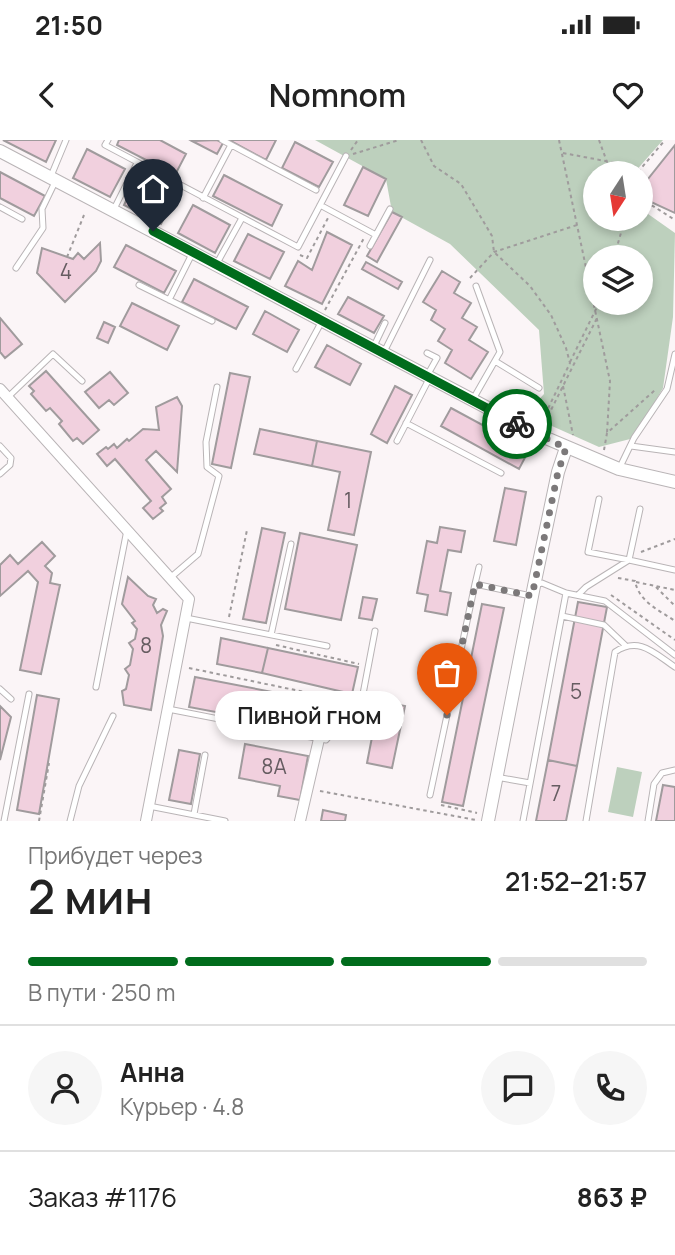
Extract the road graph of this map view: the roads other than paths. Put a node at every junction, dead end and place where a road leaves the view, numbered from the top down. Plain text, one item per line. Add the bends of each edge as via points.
1 (66, 140) edge
2 (108, 140) edge
3 (222, 140) edge
4 (231, 145) junction
5 (0, 151) edge
6 (346, 156) road end
7 (137, 163) junction
8 (54, 178) junction
9 (316, 190) dead end
10 (203, 198) junction
11 (320, 205) junction
12 (0, 207) edge
13 (114, 209) junction
14 (390, 209) dead end
15 (242, 218) junction
16 (22, 219) dead end
17 (376, 235) junction
18 (370, 246) dead end
19 (193, 252) junction
20 (430, 260) dead end
21 (216, 265) junction
22 (16, 268) dead end
23 (139, 285) dead end
24 (476, 286) road end
25 (169, 300) junction
26 (323, 317) junction
27 (212, 321) dead end
28 (385, 323) dead end
29 (378, 351) junction
30 (427, 353) dead end
31 (675, 354) edge
32 (495, 361) junction
33 (296, 369) dead end
34 (428, 378) junction
35 (672, 379) edge
36 (82, 381) dead end
37 (217, 387) dead end
38 (540, 388) dead end
39 (4, 393) edge
40 (472, 401) junction
41 (406, 423) junction
42 (397, 441) dead end
43 (571, 445) junction
44 (0, 446) edge
45 (631, 446) junction
46 (675, 452) edge
47 (620, 469) junction
48 (500, 473) dead end
49 (0, 474) edge
50 (675, 482) edge
51 (599, 499) dead end
52 (640, 509) dead end
53 (127, 530) junction
54 (291, 544) dead end
55 (629, 560) junction
56 (479, 567) dead end
57 (675, 570) edge
58 (170, 578) junction
59 (475, 584) junction
60 (533, 591) junction
61 (566, 593) junction
62 (578, 595) junction
63 (562, 616) junction
64 (185, 618) junction
65 (375, 631) dead end
66 (271, 635) junction
67 (625, 645) junction
68 (327, 646) dead end
69 (675, 655) edge
70 (675, 667) edge
71 (96, 687) dead end
72 (0, 689) edge
73 (29, 695) dead end
74 (11, 699) dead end
75 (168, 709) junction
76 (113, 716) dead end
77 (319, 740) junction
78 (205, 755) dead end
79 (675, 770) edge
80 (496, 778) junction
81 (530, 783) junction
82 (430, 795) dead end
83 (149, 806) junction
84 (194, 814) junction
85 (483, 817) edge
86 (4, 821) edge
87 (70, 821) edge
88 (146, 821) edge
89 (225, 821) edge
90 (300, 821) edge
91 (523, 821) edge
92 (586, 821) edge
93 (648, 821) edge

1 - 8 lane
2 - 7 lane via 105,145
3 - 4 lane
4 - 9 lane
4 - 10 lane
5 - 8 street
6 - 11 lane
7 - 10 lane
7 - 13 lane
8 - 13 street
8 - 22 lane via 42,209 43,228
10 - 15 lane
11 - 15 lane via 298,247
11 - 17 lane
12 - 16 lane
13 - 19 street
14 - 17 lane
15 - 21 lane
17 - 18 lane
19 - 21 street
19 - 25 lane
20 - 29 lane
21 - 26 street
23 - 25 lane
24 - 32 lane via 500,352
25 - 27 lane
26 - 29 street
26 - 33 lane
28 - 29 lane
29 - 34 street
30 - 34 lane via 437,358
31 - 35 lane
32 - 38 lane
32 - 40 lane
34 - 40 street
34 - 41 lane
35 - 45 lane
36 - 39 lane via 53,355
37 - 58 lane via 206,442 207,467 219,476 198,554
39 - 53 street
40 - 43 street
41 - 42 lane
41 - 48 lane
43 - 47 street
43 - 60 street via 558,472
44 - 49 lane via 11,458
45 - 46 lane
45 - 47 lane
47 - 50 street
51 - 55 lane via 588,552
52 - 55 lane
53 - 58 street
53 - 71 lane
54 - 66 lane
55 - 57 lane
55 - 62 lane
56 - 59 lane
58 - 64 street via 189,598
59 - 60 lane
59 - 82 lane
60 - 61 lane via 542,583
60 - 80 street
61 - 62 lane
61 - 63 lane
62 - 69 lane via 605,601
63 - 67 lane via 604,625
63 - 81 lane
64 - 66 lane
64 - 75 street
65 - 77 lane via 363,694 326,740
66 - 68 lane
67 - 70 lane via 642,644
67 - 92 lane via 615,652
72 - 74 lane
73 - 86 lane
75 - 77 lane
75 - 83 street
76 - 87 lane via 79,786
77 - 90 street
78 - 84 lane
79 - 93 lane via 662,773 654,784
80 - 81 lane
80 - 85 street
81 - 91 lane
83 - 84 lane
83 - 88 street
84 - 89 lane

